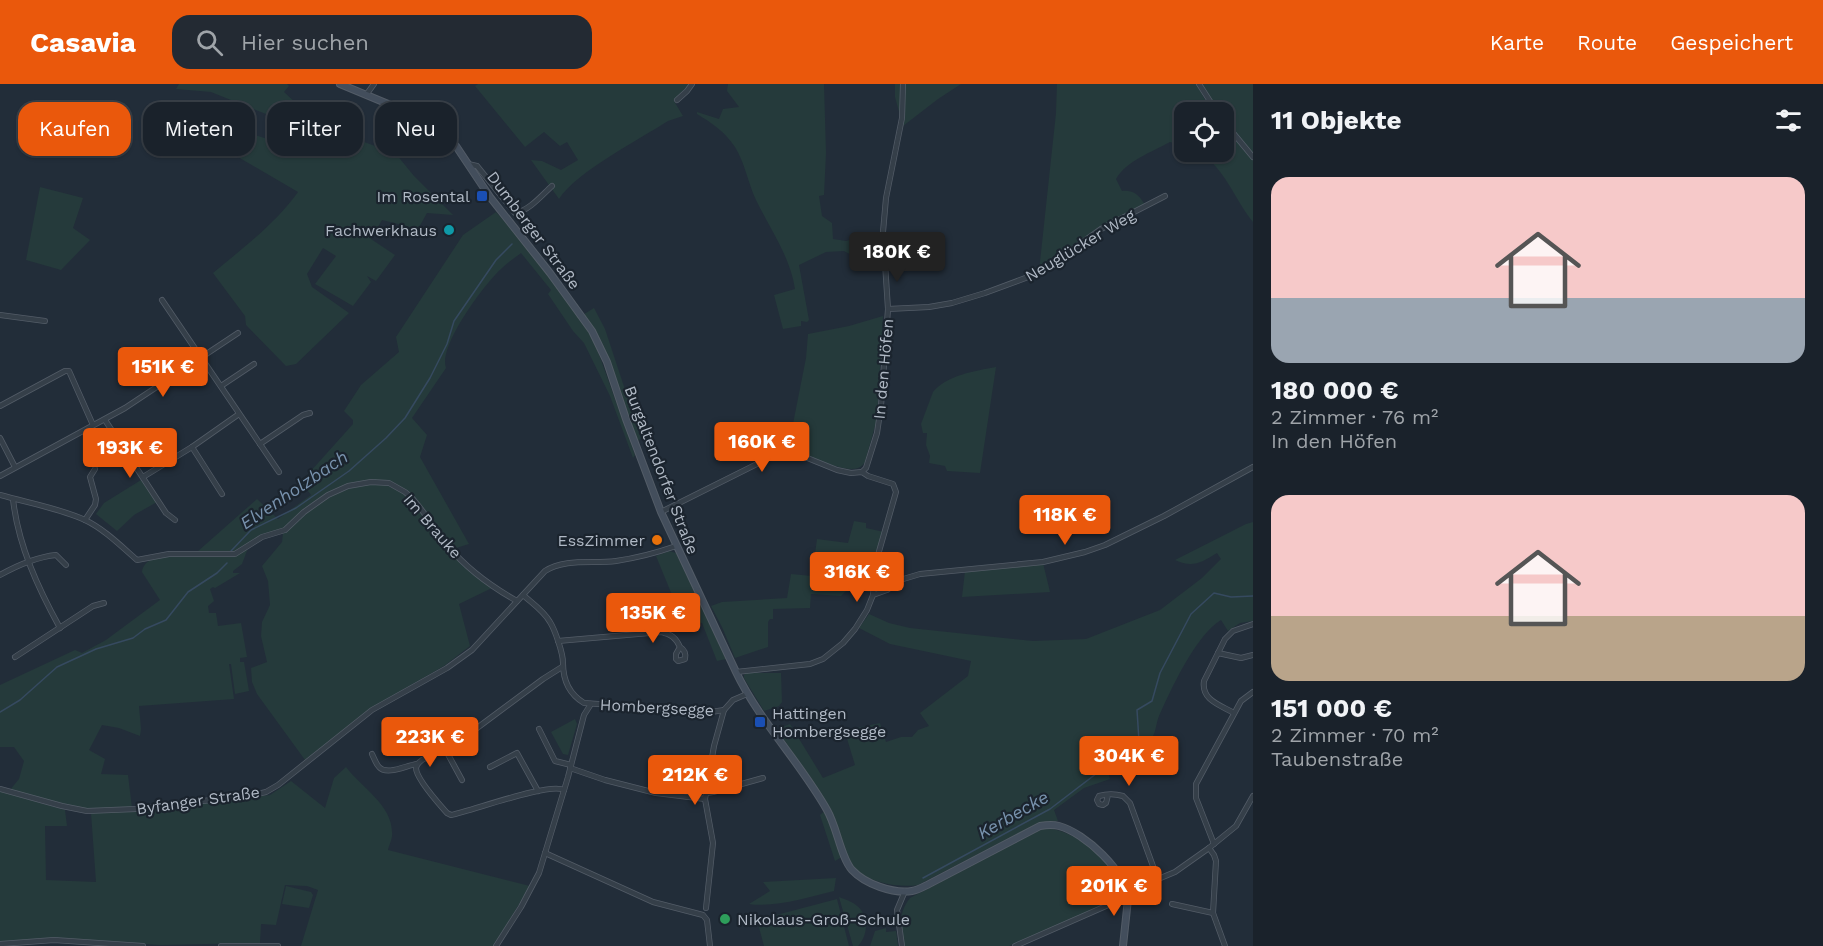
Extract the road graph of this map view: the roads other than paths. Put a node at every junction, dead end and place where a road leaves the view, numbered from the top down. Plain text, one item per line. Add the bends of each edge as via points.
1 (340, 84) edge
2 (374, 84) edge
3 (692, 84) edge
4 (903, 84) edge
5 (1199, 84) edge
6 (366, 95) junction
7 (676, 100) dead end
8 (1210, 102) edge
9 (1234, 134) edge
10 (1253, 157) edge
11 (468, 164) junction
12 (552, 186) dead end
13 (1165, 196) dead end
14 (162, 300) dead end
15 (166, 306) junction
16 (888, 309) junction
17 (159, 311) dead end
18 (578, 312) joint
19 (0, 315) edge
20 (45, 321) dead end
21 (238, 333) dead end
22 (202, 357) junction
23 (254, 364) dead end
24 (220, 386) junction
25 (0, 406) edge
26 (310, 413) dead end
27 (239, 414) junction
28 (105, 420) junction
29 (93, 425) junction
30 (0, 438) edge
31 (260, 444) junction
32 (192, 447) junction
33 (15, 467) junction
34 (1253, 468) edge
35 (95, 469) dead end
36 (279, 472) dead end
37 (862, 472) junction
38 (0, 476) edge
39 (143, 477) junction
40 (222, 494) dead end
41 (0, 495) edge
42 (13, 499) junction
43 (661, 512) junction
44 (85, 520) junction
45 (175, 520) dead end
46 (676, 546) junction
47 (29, 561) junction
48 (66, 565) dead end
49 (0, 575) edge
50 (523, 595) junction
51 (873, 595) junction
52 (517, 601) junction
53 (104, 603) dead end
54 (658, 603) dead end
55 (1253, 624) edge
56 (60, 628) junction
57 (665, 633) junction
58 (558, 641) junction
59 (680, 647) dead end
60 (1218, 653) junction
61 (1253, 655) edge
62 (15, 657) dead end
63 (562, 667) junction
64 (736, 672) junction
65 (1253, 692) edge
66 (747, 694) junction
67 (591, 704) junction
68 (724, 710) junction
69 (1234, 713) junction
70 (539, 729) dead end
71 (444, 747) junction
72 (372, 754) dead end
73 (417, 764) junction
74 (571, 766) junction
75 (490, 768) dead end
76 (763, 778) dead end
77 (462, 780) dead end
78 (0, 789) edge
79 (564, 790) junction
80 (538, 791) junction
81 (1108, 795) dead end
82 (706, 796) junction
83 (1253, 796) edge
84 (1214, 844) junction
85 (1209, 848) junction
86 (545, 853) junction
87 (1158, 880) junction
88 (904, 891) junction
89 (1127, 895) junction
90 (1172, 904) dead end
91 (706, 908) dead end
92 (1213, 913) junction
93 (0, 944) edge
94 (143, 946) edge
95 (220, 946) edge
96 (278, 946) edge
97 (496, 946) edge
98 (710, 946) edge
99 (902, 946) edge
100 (1015, 946) edge
101 (1123, 946) edge
102 (1225, 946) edge

1 - 6 main road, Dumberger Straße
2 - 6 street
3 - 7 street
4 - 16 street, In den Höfen via 902,118 884,220
5 - 8 street
6 - 11 main road, Dumberger Straße via 435,128 456,146
9 - 10 street
11 - 12 street, Dumberger Straße via 477,166 515,213 527,208
11 - 18 main road, Dumberger Straße
13 - 16 street, Neuglücker Weg via 1101,229 1039,273 952,303
14 - 15 street
15 - 17 street
15 - 22 street
16 - 37 street, In den Höfen via 879,420
18 - 43 main road, Burgaltendorfer Straße via 607,362
19 - 20 street
21 - 22 street
22 - 24 street
22 - 28 street
23 - 24 street
24 - 27 street
25 - 29 street via 69,371
26 - 31 street
27 - 31 street
27 - 32 street
28 - 29 street
28 - 39 street
29 - 33 street
30 - 33 street
31 - 36 street
32 - 39 street
32 - 40 street
33 - 38 street
34 - 51 street via 1164,516 1085,552 1032,563 920,574
35 - 44 street via 90,477 95,505
37 - 43 street via 837,470 783,451
37 - 51 street via 893,484 896,492 876,562
39 - 45 street via 166,513
41 - 42 street, Im Brauke
42 - 44 street, Im Brauke
42 - 47 street
43 - 46 main road, Burgaltendorfer Straße
44 - 52 street, Im Brauke via 137,560 170,554 229,555 285,530 328,495 348,486 389,483 412,498 460,559
46 - 50 street, Byfanger Straße via 619,560 551,567
46 - 64 main road, Burgaltendorfer Straße
47 - 48 street via 56,555
47 - 49 street
47 - 56 street
50 - 52 street, Byfanger Straße
50 - 58 street via 549,619
51 - 64 street via 855,629 823,659 810,664
52 - 78 street, Byfanger Straße via 472,650 372,710 266,792 136,809 87,811
53 - 56 street
54 - 57 street via 672,601 678,613 677,622
55 - 60 street via 1233,631
56 - 62 street
57 - 58 street
57 - 59 street
58 - 63 street
60 - 61 street
60 - 69 street via 1204,681 1204,694
63 - 67 street via 573,695
63 - 71 street
64 - 66 main road, Burgaltendorfer Straße
65 - 69 street
66 - 68 street, Hombergsegge via 733,700
66 - 88 main road, Burgaltendorfer Straße via 825,806 852,869 872,882
67 - 68 street, Hombergsegge
67 - 74 street, Hombergsegge via 584,715
68 - 82 street
69 - 84 street via 1195,788
70 - 74 street via 555,761
71 - 73 street
71 - 77 street
72 - 73 street via 383,770
73 - 80 street via 420,778 452,815
74 - 79 street, Hombergsegge
74 - 82 street via 605,780 656,793
75 - 80 street via 517,753
76 - 82 street
79 - 80 street
79 - 86 street, Hombergsegge
81 - 87 street via 1121,795 1130,803
82 - 91 street via 713,843
83 - 84 street via 1236,826
84 - 85 street
85 - 87 street
85 - 92 street via 1215,861
86 - 97 street, Hombergsegge via 530,891
86 - 98 street via 653,902 701,914 707,920
87 - 89 street
88 - 89 main road via 923,887 1040,826 1051,825 1068,829 1106,857
88 - 99 street via 897,910
89 - 100 street
89 - 101 main road
90 - 92 street
92 - 102 street
93 - 94 street via 54,940
95 - 96 street

